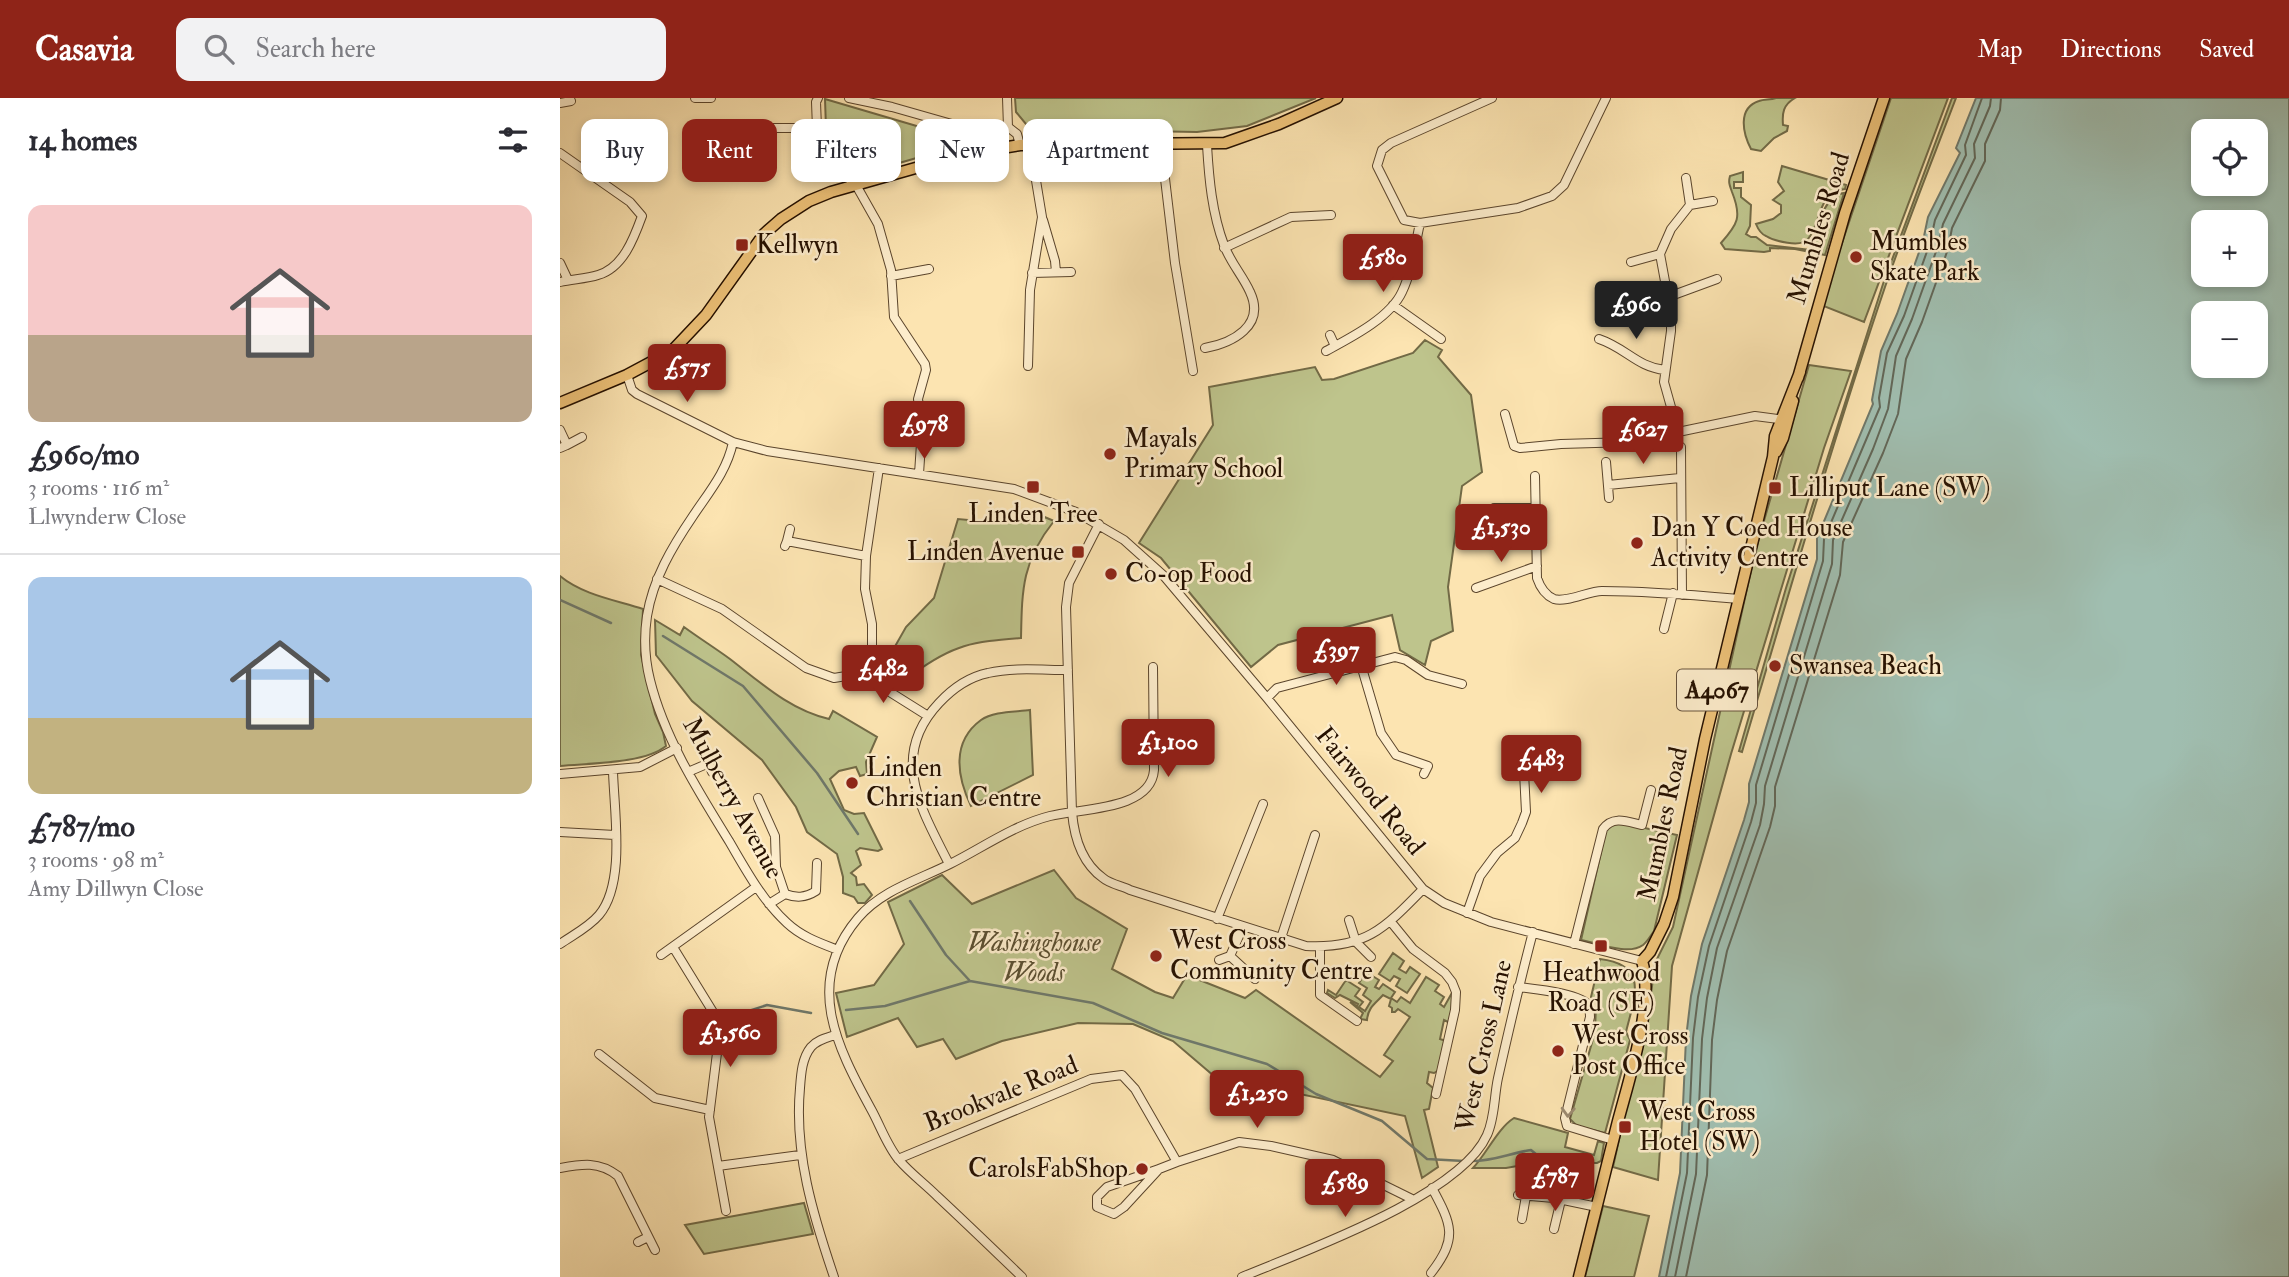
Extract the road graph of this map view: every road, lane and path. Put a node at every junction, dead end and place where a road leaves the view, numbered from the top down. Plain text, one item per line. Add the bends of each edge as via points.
1 (695, 98) edge
2 (711, 98) edge
3 (818, 98) edge
4 (849, 98) edge
5 (1007, 98) edge
6 (1337, 98) edge
7 (1492, 98) edge
8 (1884, 98) edge
9 (1603, 99) edge
10 (571, 101) dead end
11 (560, 103) edge
12 (817, 119) edge
13 (934, 119) edge
14 (1008, 119) edge
15 (1009, 127) edge
16 (1023, 142) edge
17 (1173, 145) edge
18 (1207, 145) junction
19 (560, 153) edge
20 (915, 170) edge
21 (1686, 178) dead end
22 (853, 182) edge
23 (1034, 182) edge
24 (1165, 182) edge
25 (855, 186) junction
26 (1713, 201) dead end
27 (1690, 205) junction
28 (1331, 215) dead end
29 (1042, 217) junction
30 (1420, 223) junction
31 (1224, 248) junction
32 (1660, 254) junction
33 (1631, 262) dead end
34 (560, 263) edge
35 (929, 269) dead end
36 (1056, 272) junction
37 (1071, 272) dead end
38 (1032, 274) junction
39 (891, 276) junction
40 (1717, 279) dead end
41 (564, 281) edge
42 (1668, 297) junction
43 (1393, 305) junction
44 (1330, 335) dead end
45 (1441, 339) dead end
46 (1599, 339) dead end
47 (1335, 346) junction
48 (1214, 347) junction
49 (1205, 348) dead end
50 (1325, 351) dead end
51 (1216, 357) dead end
52 (1028, 366) dead end
53 (1665, 370) junction
54 (1193, 371) dead end
55 (627, 375) junction
56 (560, 403) edge
57 (1505, 414) dead end
58 (1785, 420) junction
59 (560, 430) edge
60 (1678, 432) junction
61 (582, 438) dead end
62 (733, 442) junction
63 (564, 446) edge
64 (1681, 447) dead end
65 (1606, 462) dead end
66 (879, 468) junction
67 (919, 474) junction
68 (1535, 476) dead end
69 (1680, 478) junction
70 (1608, 485) junction
71 (1609, 498) dead end
72 (1494, 508) dead end
73 (1536, 508) junction
74 (1099, 524) junction
75 (790, 529) dead end
76 (866, 556) junction
77 (1536, 566) junction
78 (657, 579) junction
79 (1476, 589) dead end
80 (1678, 594) junction
81 (1739, 599) junction
82 (1664, 629) dead end
83 (1361, 665) junction
84 (1153, 667) dead end
85 (860, 669) junction
86 (1068, 670) junction
87 (1462, 684) dead end
88 (1267, 698) junction
89 (928, 716) junction
90 (675, 743) junction
91 (1528, 757) dead end
92 (710, 765) dead end
93 (613, 771) junction
94 (688, 772) junction
95 (560, 774) edge
96 (1424, 774) dead end
97 (1651, 790) dead end
98 (758, 798) dead end
99 (1263, 804) dead end
100 (1072, 812) junction
101 (560, 832) edge
102 (615, 835) junction
103 (1315, 835) dead end
104 (817, 863) dead end
105 (949, 864) junction
106 (756, 887) junction
107 (1423, 889) junction
108 (785, 894) junction
109 (769, 904) junction
110 (1467, 913) junction
111 (1217, 919) junction
112 (1349, 919) dead end
113 (1391, 922) junction
114 (1243, 927) junction
115 (1533, 932) junction
116 (1281, 939) junction
117 (1356, 942) junction
118 (560, 944) edge
119 (1574, 944) junction
120 (673, 947) junction
121 (1320, 947) junction
122 (838, 950) junction
123 (661, 955) dead end
124 (1230, 956) junction
125 (1371, 957) dead end
126 (1219, 960) dead end
127 (1642, 961) junction
128 (1255, 979) dead end
129 (1518, 987) junction
130 (1357, 1021) dead end
131 (835, 1034) junction
132 (598, 1054) dead end
133 (1436, 1094) dead end
134 (710, 1110) junction
135 (1613, 1140) junction
136 (800, 1155) junction
137 (898, 1159) junction
138 (1177, 1162) junction
139 (718, 1166) junction
140 (560, 1168) edge
141 (1159, 1169) junction
142 (1432, 1188) junction
143 (1412, 1199) junction
144 (1561, 1200) junction
145 (1597, 1207) junction
146 (726, 1210) dead end
147 (1522, 1219) dead end
148 (1555, 1229) dead end
149 (648, 1237) junction
150 (638, 1242) dead end
151 (655, 1250) dead end
152 (1431, 1273) dead end
153 (834, 1277) edge
154 (1022, 1277) edge
155 (1242, 1277) edge
156 (1579, 1277) edge

1 - 2 street
3 - 12 street
4 - 13 street
5 - 14 street
6 - 18 main road via 1248,136
7 - 30 street via 1382,150 1377,166 1399,214 1404,220
8 - 58 main road, Mumbles Road / A4067
9 - 30 street via 1564,185 1552,196 1518,208
10 - 11 street
15 - 16 street
17 - 18 main road
18 - 31 street via 1212,203
19 - 41 street via 630,202 642,216 620,261 601,275
20 - 25 main road
21 - 27 street
22 - 25 street
23 - 29 street
24 - 54 street
25 - 39 street via 878,224
25 - 55 main road via 809,201 781,219 764,234 680,344
26 - 27 street
27 - 32 street via 1671,229
28 - 31 street via 1291,217
29 - 36 street
29 - 38 street
30 - 43 street via 1407,280
31 - 48 street via 1251,293 1254,307 1246,331
32 - 33 street
32 - 42 street
34 - 41 street
35 - 39 street
36 - 37 street
36 - 38 street
38 - 52 street
39 - 67 street via 894,317 926,370 918,399 922,422
40 - 42 street
42 - 53 street via 1671,331
43 - 45 street
43 - 47 street
44 - 47 street
46 - 53 street via 1615,344 1650,369
47 - 50 street
48 - 49 street
48 - 51 street
53 - 60 street via 1665,391
55 - 56 main road
55 - 62 street, Fairwood Road via 637,394
57 - 60 street via 1514,446 1520,449 1630,442
58 - 60 street via 1755,416
58 - 81 main road, Mumbles Road / A4067 via 1775,436
59 - 63 street
61 - 63 street
62 - 66 street, Fairwood Road
62 - 78 street, Mulberry Avenue via 723,472
64 - 69 street
65 - 70 street
66 - 67 street, Fairwood Road
66 - 76 street
67 - 74 street, Fairwood Road via 1016,489
68 - 73 street
69 - 70 street
69 - 80 street
70 - 71 street
72 - 73 street
73 - 77 street
74 - 86 street via 1069,583
74 - 88 street, Fairwood Road via 1163,575
75 - 76 street via 786,544
76 - 85 street via 865,589 873,637
77 - 79 street
77 - 80 street via 1541,589 1554,598 1598,591
78 - 85 street via 722,609 806,668 834,678
78 - 90 street, Mulberry Avenue via 647,616 647,658 651,683
80 - 81 street
80 - 82 street
81 - 127 main road, Mumbles Road / A4067 via 1673,897 1664,924
83 - 87 street via 1395,657 1428,675
83 - 88 street via 1277,688
83 - 96 street via 1381,733 1396,755 1428,766
84 - 100 street via 1151,782 1128,801
85 - 89 street
86 - 89 street via 1005,670 975,676 954,688
86 - 100 street
88 - 107 street, Fairwood Road
89 - 105 street via 916,743 914,780 920,808
90 - 93 street via 649,764
90 - 94 street, Mulberry Avenue
91 - 110 street via 1522,823 1515,838 1480,876
92 - 94 street
93 - 95 street
93 - 102 street
94 - 106 street, Mulberry Avenue
97 - 119 street via 1645,826 1614,820 1603,829
98 - 108 street via 775,836 776,867
99 - 111 street
100 - 105 street via 1048,816
100 - 111 street via 1079,845 1104,878
101 - 102 street
102 - 118 street via 608,901 594,919
103 - 116 street
104 - 108 street via 816,891 805,897
105 - 122 street via 878,900 859,916
106 - 109 street, Mulberry Avenue
106 - 120 street
107 - 110 street, Fairwood Road
107 - 113 street
108 - 109 street
109 - 122 street, Mulberry Avenue via 799,933
110 - 115 street, Fairwood Road
111 - 114 street
112 - 117 street
113 - 117 street
113 - 133 street via 1413,949 1445,973 1455,992
114 - 116 street
114 - 124 street
115 - 119 street, Fairwood Road
115 - 129 street, West Cross Lane
116 - 121 street
117 - 121 street
117 - 125 street
119 - 127 street, Fairwood Road
120 - 123 street
120 - 134 street via 713,1012 718,1045
121 - 130 street via 1320,995
122 - 131 street via 829,985
124 - 126 street
124 - 128 street
127 - 135 main road via 1646,992
129 -> 135 street via 1583,1000 1590,1009 1566,1110 1567,1126
129 - 142 street, West Cross Lane via 1490,1129 1479,1152 1460,1171
131 - 136 street via 817,1042 804,1059 798,1112
131 - 137 street
132 - 134 street via 655,1098
134 - 139 street
135 - 145 main road
136 - 139 street
136 - 153 street
137 - 138 street, Brookvale Road via 1091,1079 1122,1075 1135,1089
137 - 154 street
138 - 141 street
138 - 143 street via 1239,1142 1271,1146 1333,1160
139 - 146 street
140 - 149 street via 597,1164 608,1168 618,1176
141 - 141 street via 1114,1214 1097,1208 1097,1197 1107,1187
142 - 143 street, West Cross Lane
142 - 152 street via 1446,1213 1450,1233 1446,1252
143 - 155 street, West Cross Lane via 1368,1225
144 - 145 street
144 - 147 street via 1522,1196
144 - 148 street
145 - 156 main road
149 - 150 street
149 - 151 street

